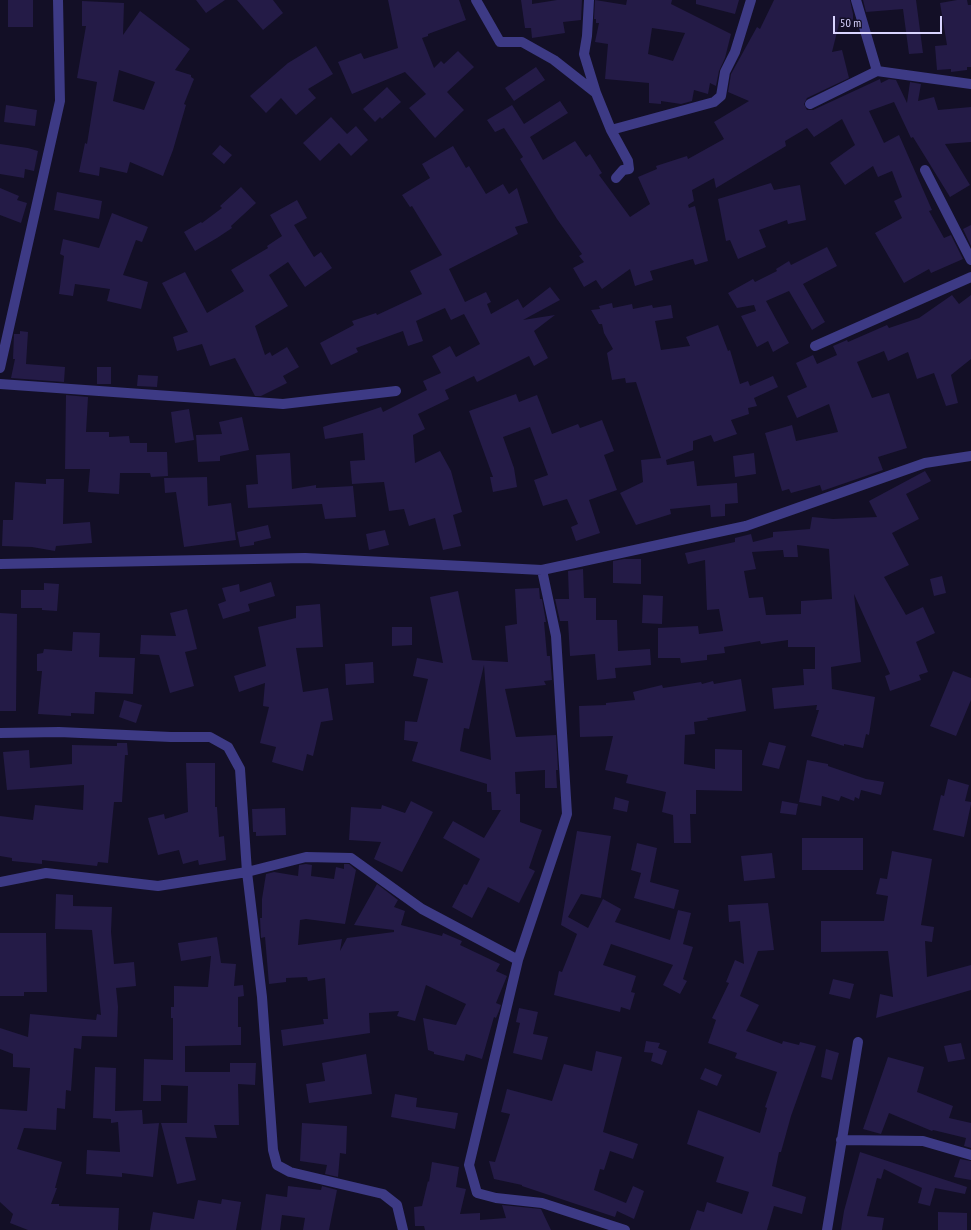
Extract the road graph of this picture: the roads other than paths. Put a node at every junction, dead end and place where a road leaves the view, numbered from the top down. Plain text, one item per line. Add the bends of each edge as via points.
1 (58, 0) edge
2 (476, 0) edge
3 (589, 0) edge
4 (751, 0) edge
5 (856, 0) edge
6 (877, 71) junction
7 (971, 84) edge
8 (596, 93) junction
9 (810, 104) dead end
10 (611, 130) junction
11 (925, 170) dead end
12 (616, 178) dead end
13 (971, 260) edge
14 (971, 277) edge
15 (815, 346) dead end
16 (0, 368) edge
17 (0, 384) edge
18 (396, 391) dead end
19 (971, 456) edge
20 (0, 564) edge
21 (542, 570) junction
22 (0, 733) edge
23 (247, 872) junction
24 (0, 882) edge
25 (518, 960) junction
26 (858, 1042) dead end
27 (841, 1140) junction
28 (971, 1156) edge
29 (403, 1230) edge
30 (625, 1230) edge
31 (826, 1230) edge

1 - 16 street via 60,101
2 - 8 street via 500,42 522,42 554,60
3 - 8 street via 584,54
4 - 10 street via 735,52 725,72 721,96 714,102
5 - 6 street
6 - 7 street
6 - 9 street
8 - 10 street
10 - 12 street via 628,161 629,169 623,170
11 - 13 street
14 - 15 street
17 - 18 street via 282,404
19 - 21 street via 925,463 746,526
20 - 21 street via 305,558
21 - 25 street via 556,636 566,814
22 - 23 street via 59,732 210,737 228,747 240,769
23 - 24 street via 158,886 46,873
23 - 25 street via 306,857 351,858 422,909
23 - 29 street via 262,997 273,1150 277,1165 290,1172 383,1194 397,1204
25 - 30 street via 469,1165 477,1193 496,1198 542,1203
26 - 27 street
27 - 28 street via 922,1141
27 - 31 street

